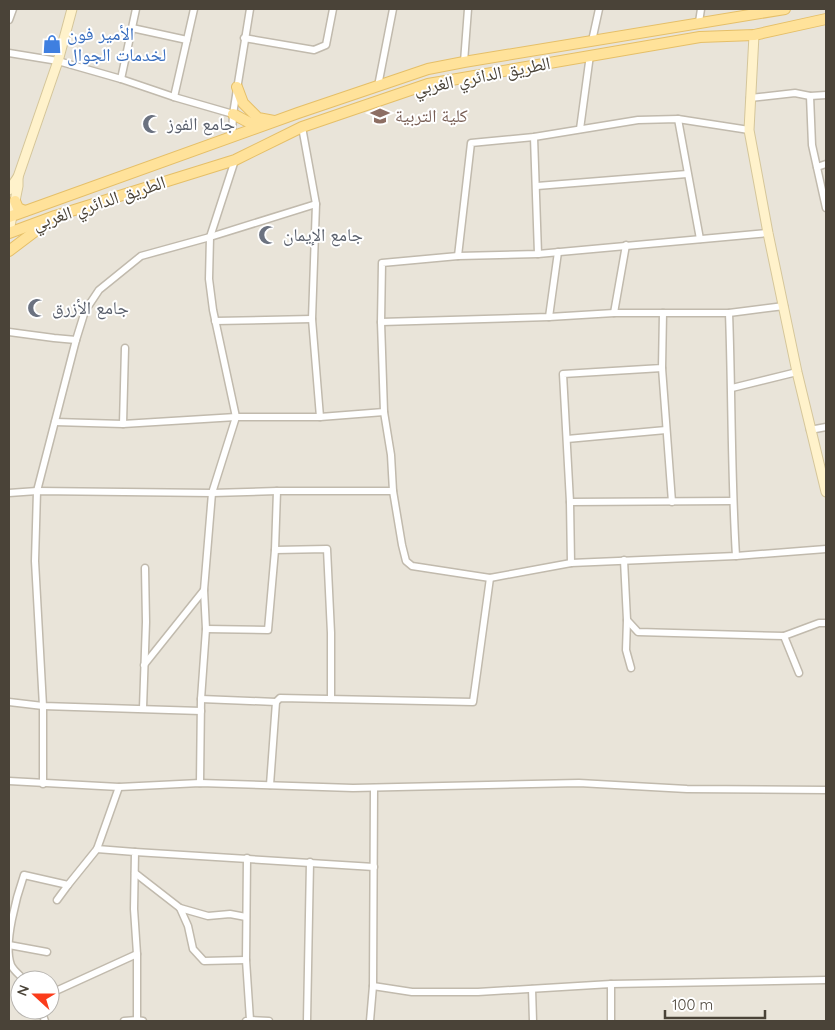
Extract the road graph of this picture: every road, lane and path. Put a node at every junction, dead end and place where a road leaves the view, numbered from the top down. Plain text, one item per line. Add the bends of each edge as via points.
1 (12, 9) edge
2 (72, 9) edge
3 (136, 9) edge
4 (194, 9) edge
5 (250, 9) edge
6 (333, 9) edge
7 (393, 9) edge
8 (468, 9) edge
9 (599, 9) edge
10 (701, 9) edge
11 (785, 9) edge
12 (755, 11) edge
13 (822, 16) edge
14 (9, 20) edge
15 (700, 22) junction
16 (132, 28) junction
17 (754, 35) junction
18 (244, 38) junction
19 (187, 40) junction
20 (592, 41) junction
21 (9, 53) edge
22 (590, 55) junction
23 (58, 62) junction
24 (464, 62) junction
25 (121, 79) junction
26 (378, 86) junction
27 (237, 87) junction
28 (826, 95) edge
29 (810, 96) junction
30 (174, 97) junction
31 (750, 98) junction
32 (376, 101) junction
33 (233, 114) junction
34 (678, 119) junction
35 (275, 122) junction
36 (302, 127) junction
37 (580, 129) junction
38 (750, 130) junction
39 (232, 137) junction
40 (534, 137) junction
41 (235, 160) junction
42 (826, 164) edge
43 (817, 167) junction
44 (687, 174) junction
45 (18, 177) junction
46 (537, 186) junction
47 (9, 190) edge
48 (15, 201) junction
49 (316, 204) junction
50 (826, 208) edge
51 (25, 211) junction
52 (10, 216) edge
53 (55, 216) junction
54 (9, 232) edge
55 (768, 233) junction
56 (210, 237) junction
57 (700, 239) junction
58 (626, 245) junction
59 (9, 251) edge
60 (558, 252) junction
61 (538, 254) junction
62 (458, 256) junction
63 (784, 306) junction
64 (614, 313) junction
65 (663, 313) junction
66 (729, 313) junction
67 (549, 318) junction
68 (312, 319) junction
69 (215, 321) junction
70 (381, 322) junction
71 (9, 332) edge
72 (76, 340) junction
73 (124, 348) dead end
74 (662, 368) junction
75 (797, 372) junction
76 (732, 388) junction
77 (384, 412) junction
78 (236, 417) junction
79 (320, 417) junction
80 (55, 422) junction
81 (123, 424) junction
82 (826, 427) edge
83 (666, 430) junction
84 (810, 430) junction
85 (566, 439) junction
86 (37, 491) junction
87 (277, 491) junction
88 (393, 491) junction
89 (826, 492) edge
90 (9, 493) edge
91 (212, 494) junction
92 (570, 502) junction
93 (672, 502) junction
94 (732, 502) junction
95 (826, 549) edge
96 (275, 550) junction
97 (736, 556) junction
98 (624, 560) junction
99 (571, 563) junction
100 (145, 568) dead end
101 (490, 578) junction
102 (204, 590) junction
103 (627, 620) junction
104 (826, 623) edge
105 (206, 629) junction
106 (784, 636) junction
107 (144, 665) junction
108 (631, 668) dead end
109 (799, 672) dead end
110 (331, 698) junction
111 (201, 699) junction
112 (9, 702) edge
113 (276, 702) junction
114 (43, 706) junction
115 (143, 708) junction
116 (201, 711) junction
117 (9, 781) edge
118 (200, 783) junction
119 (43, 784) junction
120 (270, 785) junction
121 (119, 787) junction
122 (374, 788) junction
123 (826, 790) edge
124 (97, 849) junction
125 (135, 852) junction
126 (247, 858) junction
127 (310, 862) junction
128 (374, 867) junction
129 (134, 872) junction
130 (68, 885) junction
131 (57, 900) dead end
132 (180, 908) junction
133 (246, 917) junction
134 (9, 945) edge
135 (47, 952) dead end
136 (137, 954) junction
137 (246, 960) junction
138 (16, 970) edge
139 (826, 980) edge
140 (612, 984) junction
141 (372, 986) junction
142 (60, 989) edge
143 (532, 989) junction
144 (124, 1021) edge
145 (140, 1021) edge
146 (248, 1021) edge
147 (269, 1021) edge
148 (307, 1021) edge
149 (370, 1021) edge
150 (532, 1021) edge
151 (611, 1021) edge

1 - 14 street
2 - 23 street
3 - 16 street
4 - 19 street
5 - 18 street
6 - 18 street via 326,45 314,50
7 - 26 street
8 - 24 street
9 - 20 street
10 - 15 street
11 - 12 main road, الطريق الدائري الغربي
12 - 15 main road, الطريق الدائري الغربي
13 - 17 main road, الطريق الدائري الغربي
15 - 20 main road, الطريق الدائري الغربي
16 - 19 street
16 - 25 street
17 - 22 main road, الطريق الدائري الغربي via 700,37
17 - 31 street
18 - 27 street
19 - 30 street
20 - 22 main road
20 - 24 main road, الطريق الدائري الغربي
21 - 23 street
22 - 32 main road, الطريق الدائري الغربي via 428,84
22 - 37 street
23 - 25 street
23 - 45 street
24 - 26 main road, الطريق الدائري الغربي
25 - 30 street
26 - 32 main road
26 - 35 main road, الطريق الدائري الغربي
27 - 33 street
27 - 35 main road via 243,103 258,118
28 - 29 street
29 - 31 street via 795,92
29 - 43 street via 812,145
30 - 33 street
31 - 38 street
32 - 36 main road, الطريق الدائري الغربي
33 - 35 main road via 250,123
33 - 39 street
34 - 37 street via 638,120
34 - 38 street
34 - 44 street
35 - 39 main road, الطريق الدائري الغربي
36 - 41 main road, الطريق الدائري الغربي
36 - 49 street
37 - 40 street
38 - 55 street
39 - 51 main road, الطريق الدائري الغربي
40 - 46 street
40 - 62 street via 472,143
41 - 53 main road, الطريق الدائري الغربي
41 - 56 street
42 - 43 street
43 - 50 street
44 - 46 street
44 - 57 street
45 - 47 street
45 - 48 street
46 - 61 street
48 - 51 main road via 18,208
48 - 52 street
49 - 56 street
49 - 68 street
51 - 52 main road, الطريق الدائري الغربي
52 - 54 street
53 - 54 main road, الطريق الدائري الغربي
53 - 59 main road
55 - 57 street
55 - 63 street
56 - 69 street via 209,279
56 - 72 street via 141,256 99,290 85,311
57 - 58 street
58 - 60 street
58 - 64 street
60 - 61 street
60 - 67 street
61 - 62 street
62 - 70 street via 382,263
63 - 66 street
63 - 75 street
64 - 65 street
64 - 67 street
65 - 66 street
65 - 74 street
66 - 76 street
67 - 70 street
68 - 69 street
68 - 79 street
69 - 78 street
70 - 77 street
71 - 72 street
72 - 80 street
73 - 81 street
74 - 83 street
74 - 85 street via 563,374
75 - 76 street
75 - 84 street
76 - 94 street
77 - 79 street
77 - 88 street
78 - 79 street
78 - 81 street
78 - 91 street
80 - 81 street
80 - 86 street
82 - 84 street
83 - 85 street
83 - 93 street
84 - 89 street
85 - 92 street
86 - 90 street
86 - 91 street
86 - 114 street via 35,561
87 - 88 street
87 - 91 street
87 - 96 street
88 - 101 street via 406,561 412,566
91 - 102 street
92 - 93 street
92 - 99 street
93 - 94 street
94 - 97 street
95 - 97 street
96 - 105 street via 268,630
96 - 110 street via 327,549
97 - 98 street
98 - 99 street
98 - 103 street
99 - 101 street
100 - 107 street
101 - 110 street via 473,702
102 - 105 street
102 - 107 street
103 - 106 street via 638,632
103 - 108 street via 626,650
104 - 106 street via 819,622
105 - 111 street
106 - 109 street
107 - 115 street
110 - 113 street via 280,698
111 - 113 street
111 - 116 street
112 - 114 street
113 - 120 street
114 - 115 street
114 - 119 street
115 - 116 street
116 - 118 street
117 - 119 street
118 - 120 street
118 - 121 street
119 - 121 street
120 - 122 street
121 - 124 street
122 - 123 street via 579,783 687,789
122 - 128 street
124 - 125 street
124 - 130 street
125 - 126 street
125 - 129 street
126 - 127 street
126 - 133 street
127 - 128 street
127 - 148 street
128 - 141 street
129 - 132 street
129 - 136 street
130 - 131 street
130 - 134 street via 24,875 13,907
132 - 133 street via 208,916 230,914
132 - 137 street via 193,949 204,961
133 - 137 street
134 - 135 street
134 - 138 street via 10,963
136 - 142 street
136 - 145 street
137 - 146 street
139 - 140 street
140 - 143 street
140 - 151 street
141 - 143 street via 412,992
141 - 149 street
143 - 150 street
144 - 145 street
146 - 147 street

